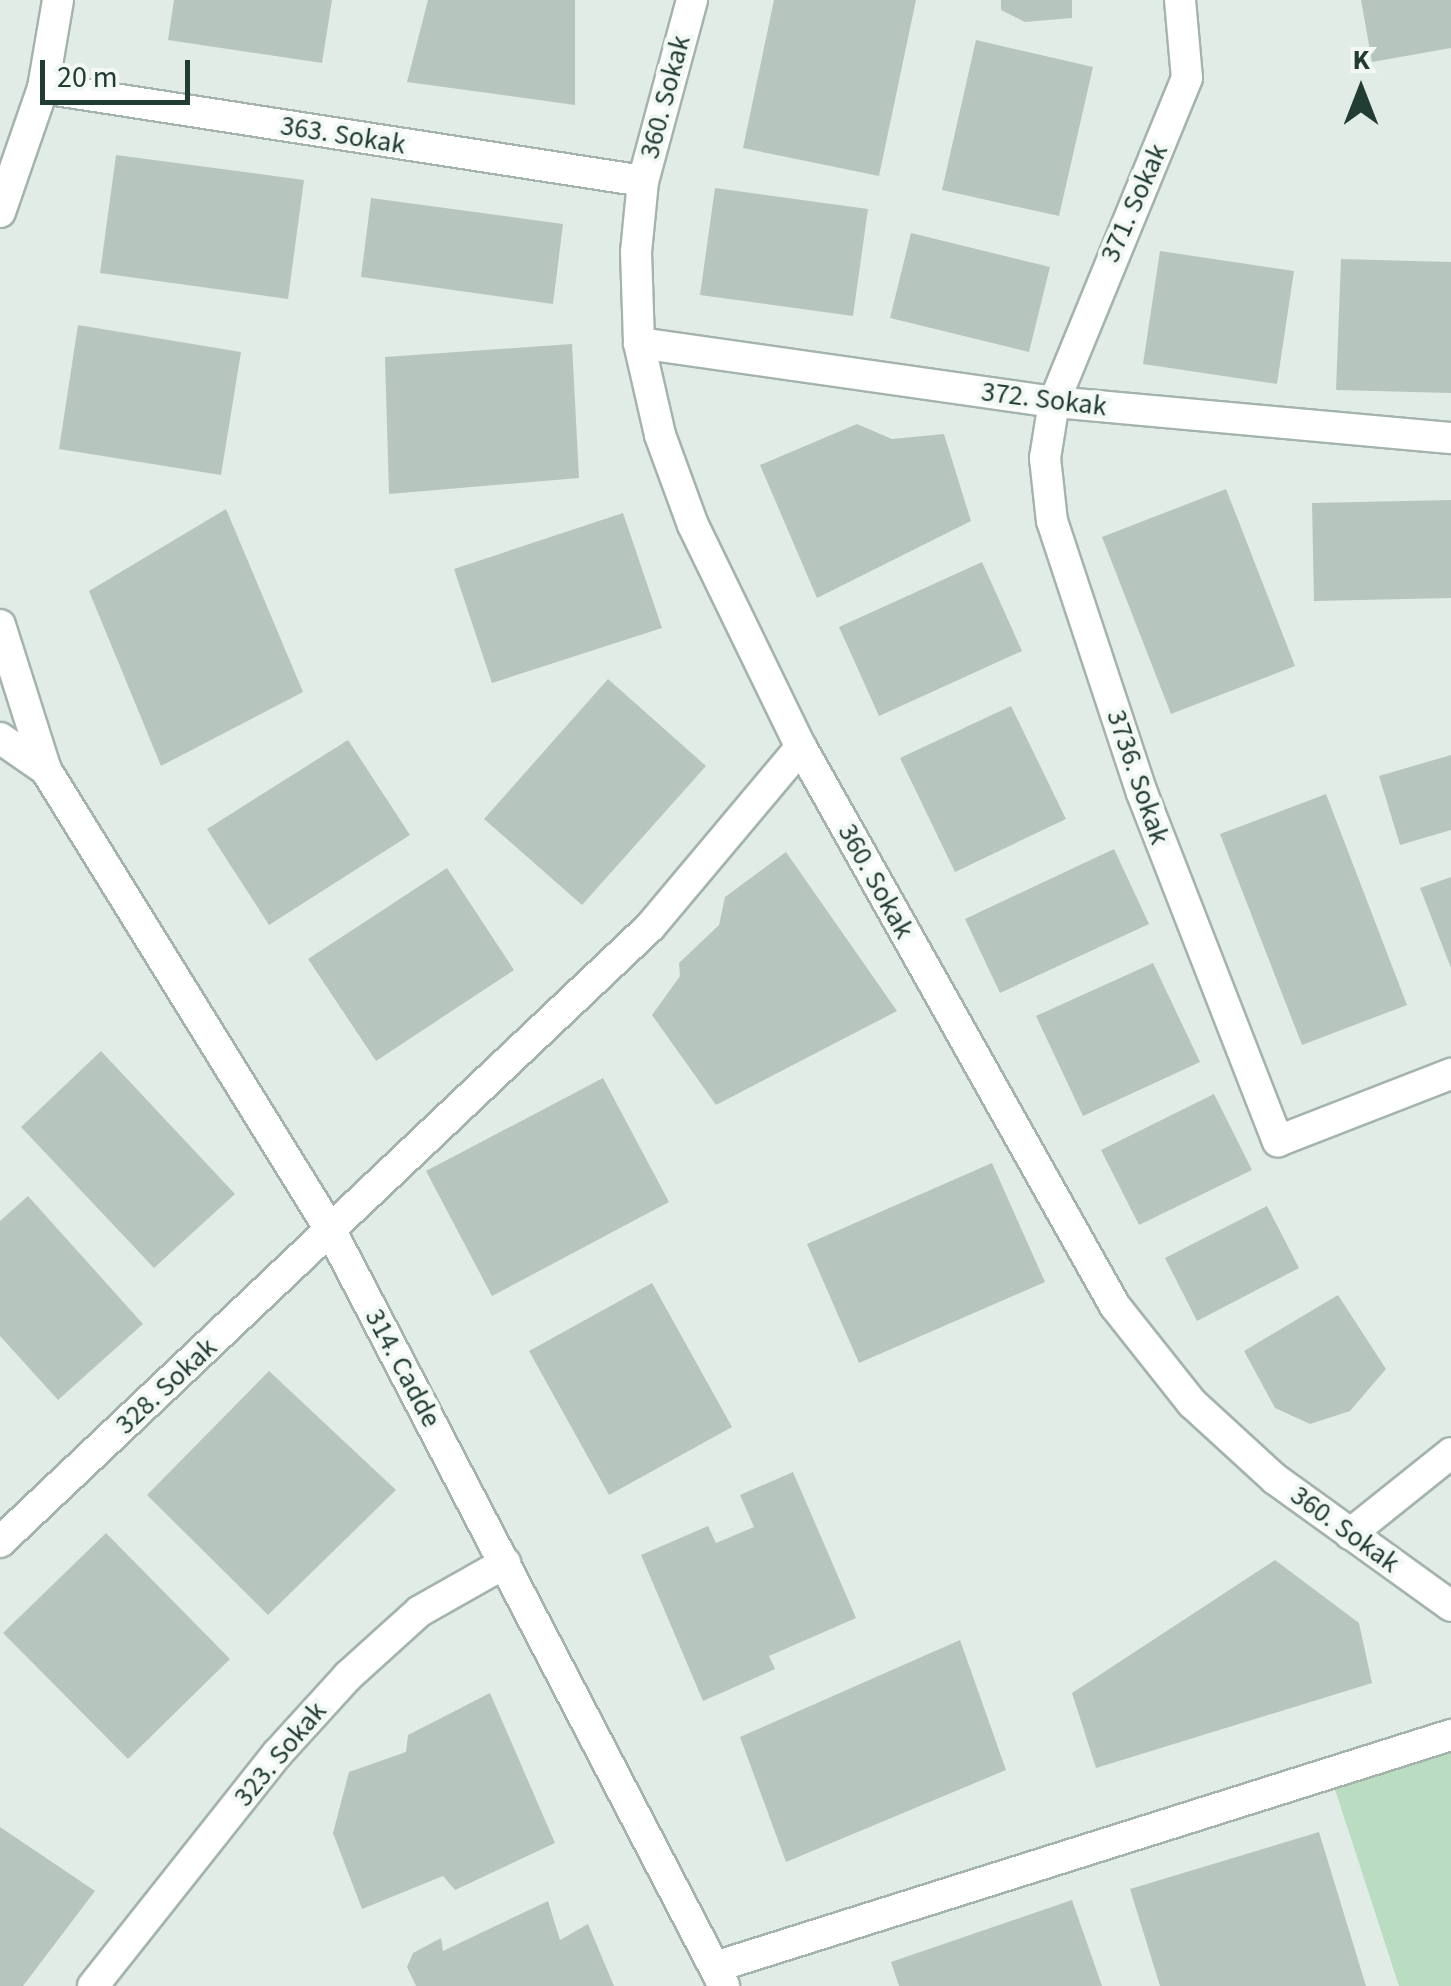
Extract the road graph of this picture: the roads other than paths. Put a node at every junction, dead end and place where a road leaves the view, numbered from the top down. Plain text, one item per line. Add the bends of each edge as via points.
1 (58, 0) edge
2 (692, 0) edge
3 (1180, 0) edge
4 (43, 88) junction
5 (643, 181) junction
6 (0, 212) edge
7 (639, 343) junction
8 (1054, 402) junction
9 (1451, 438) edge
10 (0, 625) edge
11 (0, 738) edge
12 (801, 747) junction
13 (46, 770) junction
14 (1451, 1074) edge
15 (331, 1231) junction
16 (1451, 1453) edge
17 (1350, 1534) junction
18 (0, 1542) edge
19 (505, 1562) junction
20 (1451, 1606) edge
21 (1451, 1736) edge
22 (720, 1976) edge
23 (93, 1986) edge

1 - 4 street
2 - 5 street, 360. Sokak
3 - 8 street, 371. Sokak via 1187,78
4 - 5 street, 363. Sokak
4 - 6 street
5 - 7 street, 360. Sokak via 636,252
7 - 8 street, 372. Sokak
7 - 12 street, 360. Sokak via 660,435 693,525
8 - 9 street, 372. Sokak
8 - 14 street, 3736. Sokak via 1045,458 1052,521 1142,793 1278,1141
10 - 13 street
11 - 13 street
12 - 15 street, 328. Sokak via 650,927
12 - 17 street, 360. Sokak via 1115,1306 1192,1402 1275,1479
13 - 15 street, 314. Cadde
15 - 18 street, 328. Sokak
15 - 19 street, 314. Cadde
16 - 17 street
17 - 20 street, 360. Sokak
19 - 22 street, 314. Cadde
19 - 23 street, 323. Sokak via 420,1610 348,1676 277,1754
21 - 22 street

